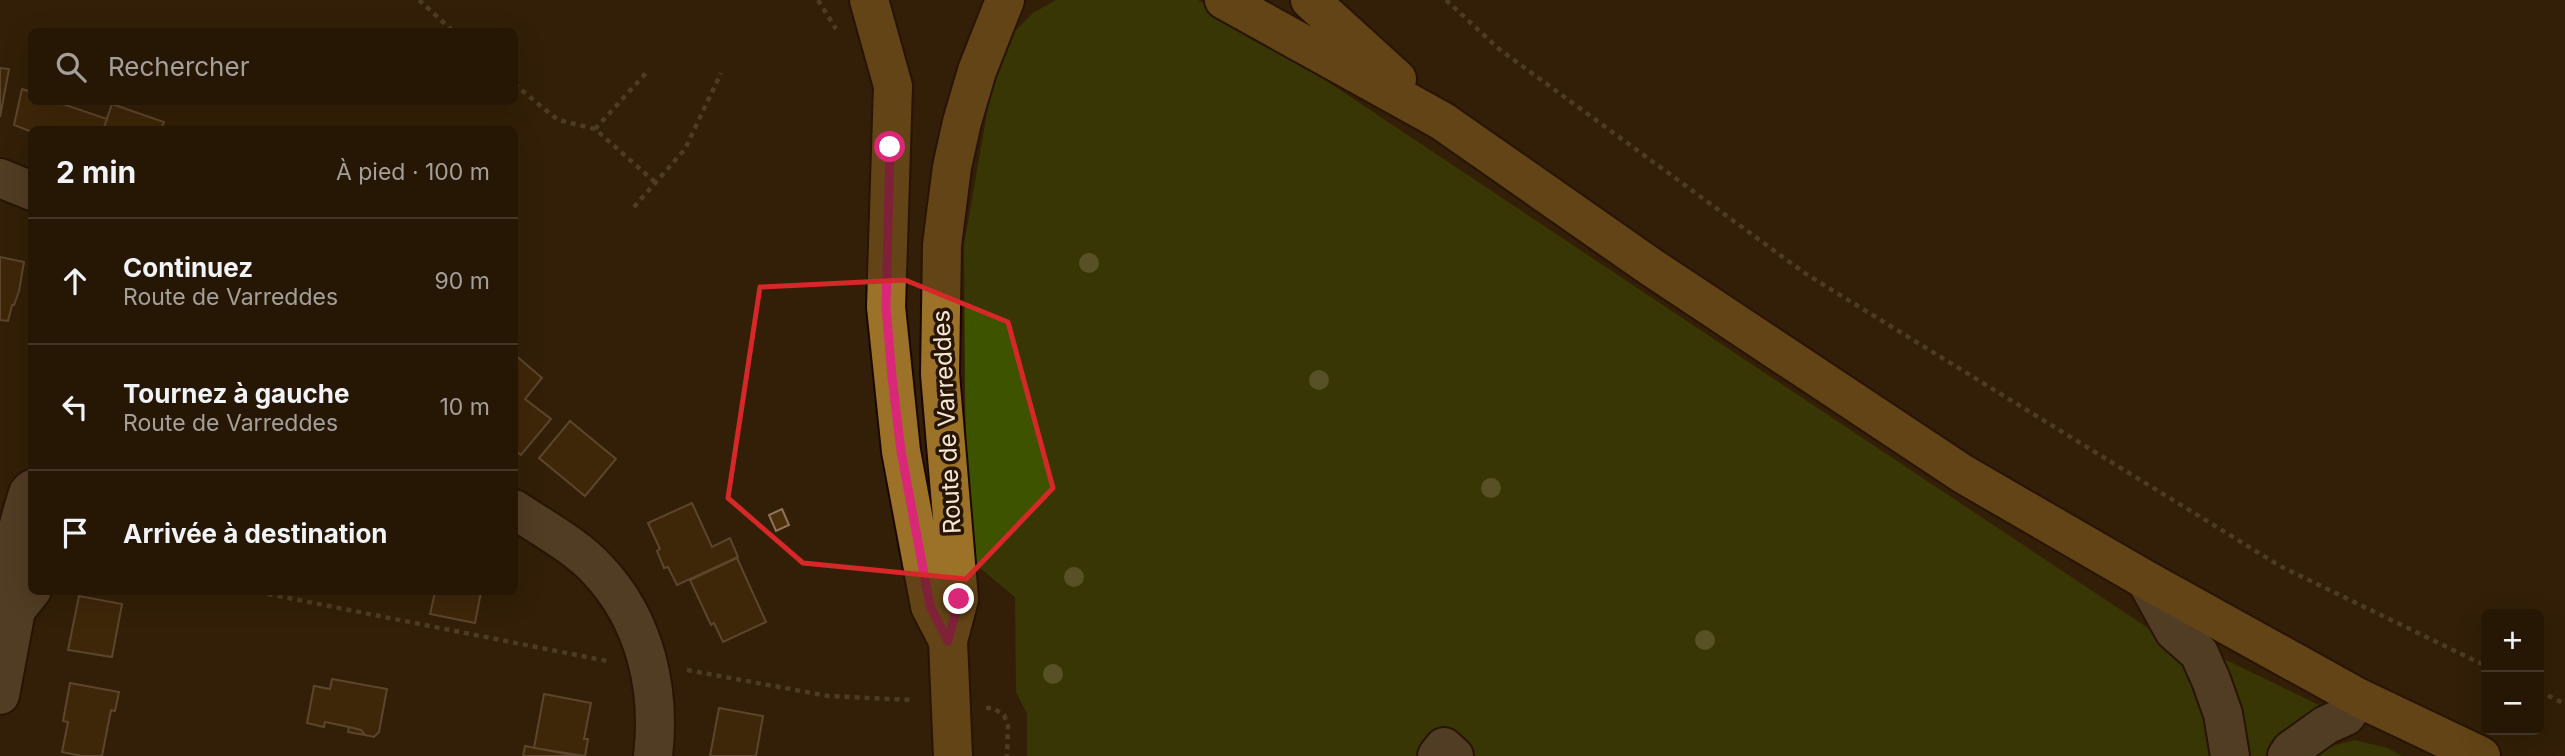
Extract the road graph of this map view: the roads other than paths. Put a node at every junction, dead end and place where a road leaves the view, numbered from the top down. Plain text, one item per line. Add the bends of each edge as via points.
1 (869, 0) edge
2 (1005, 0) edge
3 (1224, 0) edge
4 (1310, 0) edge
5 (1442, 121) junction
6 (0, 178) edge
7 (28, 189) edge
8 (28, 493) edge
9 (518, 512) edge
10 (2146, 580) junction
11 (24, 600) edge
12 (948, 641) junction
13 (0, 695) edge
14 (2359, 698) junction
15 (653, 756) edge
16 (953, 756) edge
17 (1437, 756) edge
18 (1454, 756) edge
19 (2230, 756) edge
20 (2287, 756) edge
21 (2481, 756) edge

1 - 12 main road, Route de Varreddes via 893,86 886,307 901,451 930,606
2 - 12 main road, Route de Varreddes via 962,122 942,245 940,374 959,599
3 - 5 main road
4 - 5 main road
5 - 10 main road via 1951,466
6 - 7 street
8 - 11 street via 13,543 11,586
9 - 15 street via 597,569 621,599 650,666
10 - 14 main road
10 - 19 street via 2174,631 2199,653 2223,714
11 - 13 street
12 - 16 main road, Route de Varreddes
14 - 20 street via 2346,716 2326,725
14 - 21 main road
17 - 18 street via 1444,747

